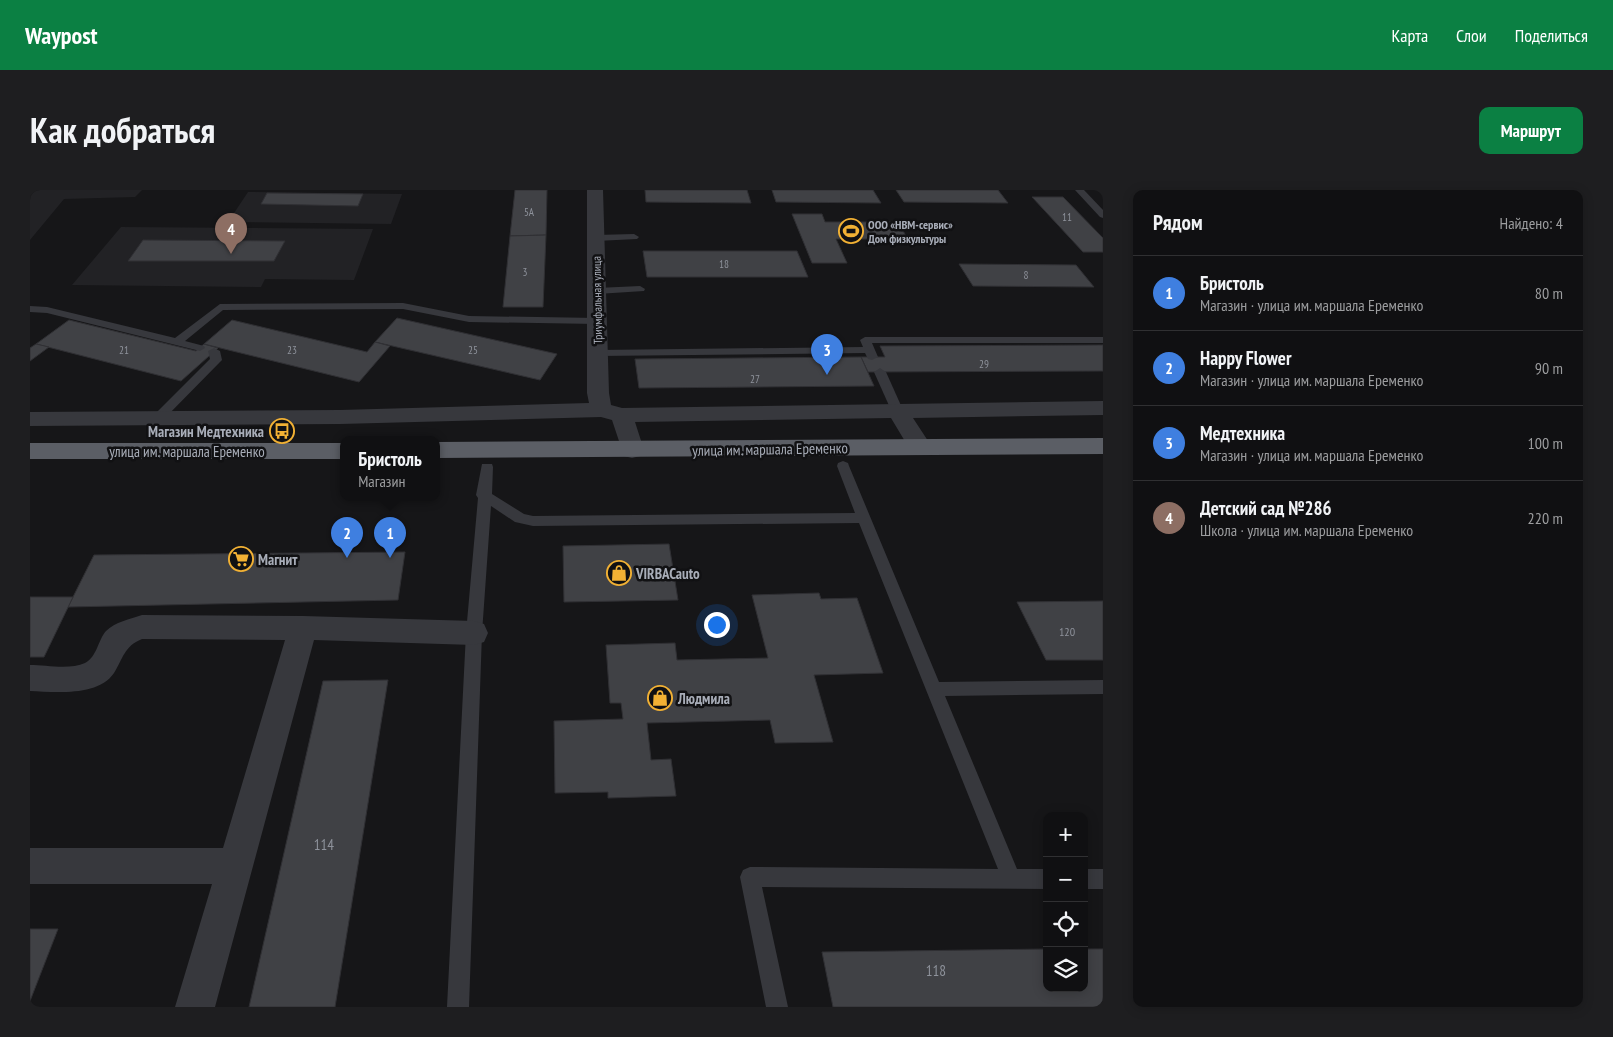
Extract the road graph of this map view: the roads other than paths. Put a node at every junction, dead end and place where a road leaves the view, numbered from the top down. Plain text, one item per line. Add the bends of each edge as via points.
1 (595, 190) edge
2 (1079, 190) edge
3 (1103, 215) edge
4 (634, 237) dead end
5 (596, 238) junction
6 (640, 289) dead end
7 (597, 291) junction
8 (30, 309) edge
9 (597, 322) junction
10 (1103, 340) edge
11 (177, 342) junction
12 (200, 348) dead end
13 (214, 351) dead end
14 (598, 352) junction
15 (880, 372) dead end
16 (1103, 408) edge
17 (897, 410) junction
18 (612, 412) junction
19 (158, 418) junction
20 (30, 419) edge
21 (1103, 446) edge
22 (920, 447) junction
23 (440, 450) edge
24 (632, 450) junction
25 (30, 451) edge
26 (340, 451) edge
27 (1103, 465) edge
28 (843, 466) junction
29 (340, 467) edge
30 (440, 467) edge
31 (487, 467) junction
32 (30, 468) edge
33 (483, 495) junction
34 (865, 518) junction
35 (302, 628) junction
36 (474, 633) junction
37 (30, 678) edge
38 (1103, 688) edge
39 (934, 689) junction
40 (30, 866) edge
41 (235, 866) junction
42 (1011, 878) junction
43 (1043, 879) edge
44 (1088, 879) edge
45 (1103, 879) edge
46 (195, 1007) edge
47 (458, 1007) edge
48 (777, 1007) edge

1 - 5 street, Триумфальная улица
2 - 3 lane
4 - 5 lane
5 - 7 street, Триумфальная улица
6 - 7 lane
7 - 9 street, Триумфальная улица
8 - 11 lane via 47,310
9 - 11 lane via 469,319 403,306 220,307
9 - 14 street, Триумфальная улица
10 - 14 lane via 865,340 871,354
11 - 12 lane
13 - 19 lane via 216,360
14 - 18 street, Триумфальная улица via 598,393
15 - 17 lane
16 - 17 street
17 - 18 street
17 - 22 street
18 - 19 street
18 - 24 street, Триумфальная улица
19 - 20 street
21 - 22 highway, улица им. маршала Еременко
22 - 24 highway, улица им. маршала Еременко
23 - 24 highway, улица им. маршала Еременко
25 - 26 highway, улица им. маршала Еременко
27 - 28 highway, улица им. маршала Еременко
28 - 31 highway, улица им. маршала Еременко
28 - 34 lane
29 - 32 highway, улица им. маршала Еременко
30 - 31 highway, улица им. маршала Еременко
31 - 33 lane
33 - 34 lane via 520,518 534,520
33 - 36 lane
34 - 39 lane
35 - 36 street
35 - 37 street via 142,627 116,640 104,666 92,674
35 - 41 street
36 - 47 lane
38 - 39 lane
39 - 42 lane
40 - 41 street
41 - 46 street
42 - 43 lane
42 - 48 lane via 750,877
44 - 45 lane

